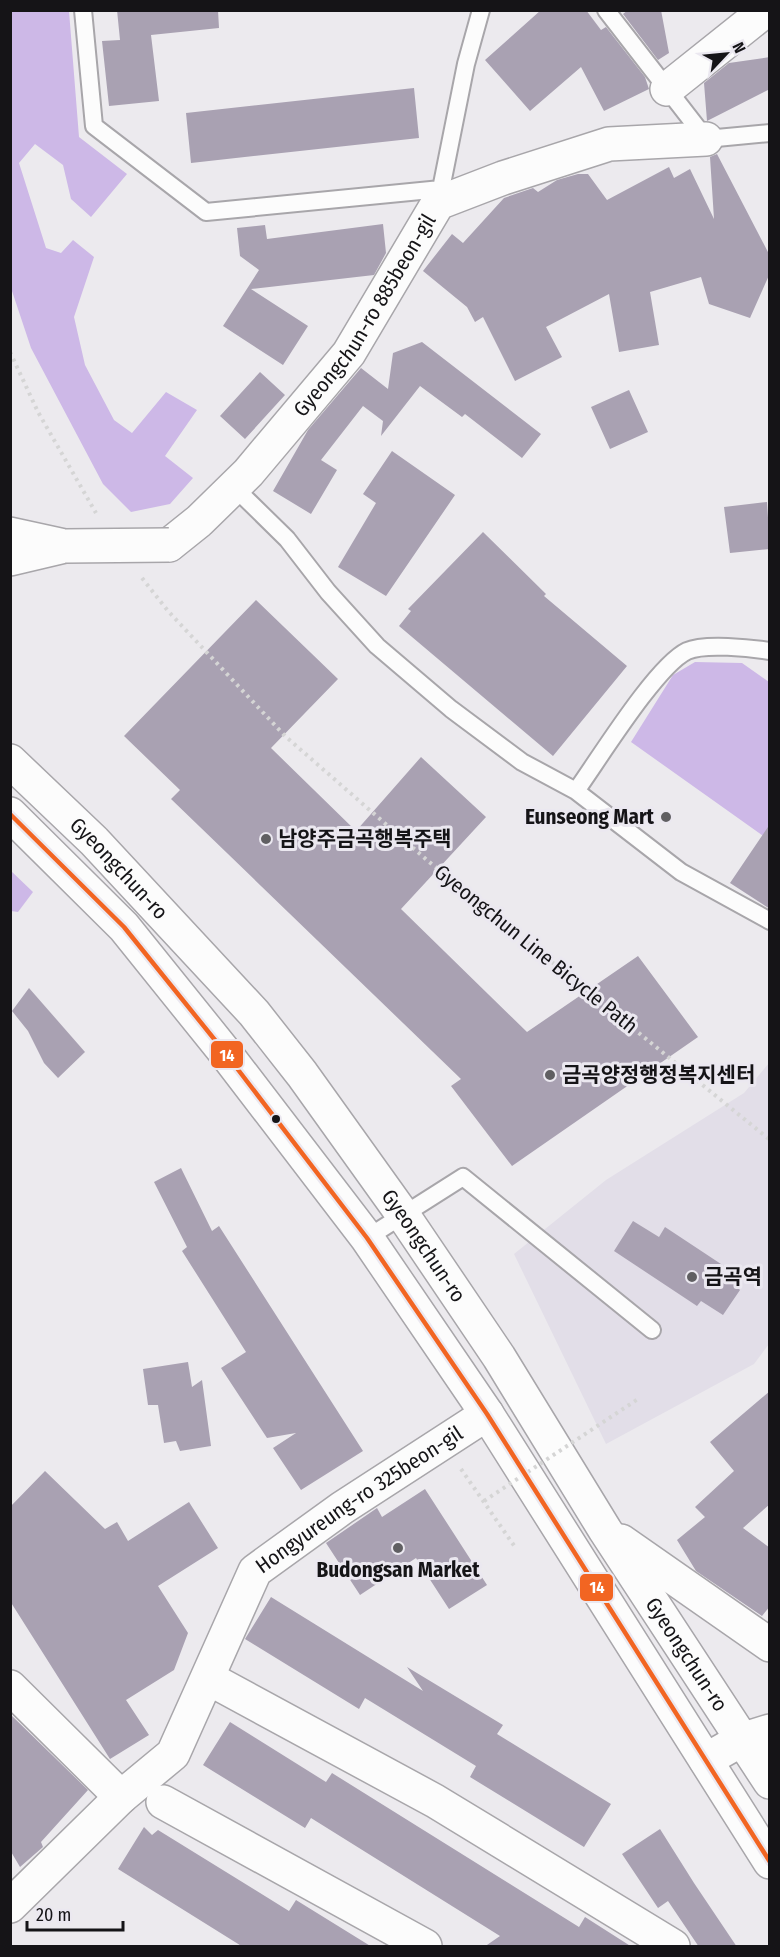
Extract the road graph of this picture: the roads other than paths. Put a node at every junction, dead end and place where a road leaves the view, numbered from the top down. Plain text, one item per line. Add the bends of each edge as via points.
1 (83, 10) edge
2 (481, 10) edge
3 (606, 10) edge
4 (766, 10) edge
5 (667, 89) junction
6 (770, 133) edge
7 (706, 139) junction
8 (439, 196) junction
9 (234, 487) junction
10 (10, 534) edge
11 (65, 546) junction
12 (10, 559) edge
13 (770, 651) edge
14 (10, 760) edge
15 (576, 791) junction
16 (10, 814) edge
17 (770, 921) edge
18 (403, 1215) junction
19 (367, 1239) junction
20 (652, 1330) dead end
21 (487, 1414) junction
22 (605, 1530) junction
23 (770, 1645) edge
24 (208, 1678) junction
25 (10, 1687) edge
26 (755, 1735) edge
27 (706, 1760) junction
28 (770, 1782) edge
29 (121, 1797) junction
30 (163, 1802) dead end
31 (770, 1862) edge
32 (10, 1906) edge
33 (425, 1947) edge
34 (673, 1947) edge

1 - 8 lane via 94,126 206,212
2 - 8 lane
3 - 5 lane
4 - 5 street
5 - 7 lane
6 - 7 lane
7 - 8 street, Gyeongchun-ro 885beon-gil via 609,144
8 - 9 street, Gyeongchun-ro 885beon-gil via 349,353
9 - 11 street, Gyeongchun-ro 885beon-gil, bridge via 169,545
9 - 15 lane via 287,539 377,646 522,762
10 - 11 street
11 - 12 street
13 - 15 lane via 737,646 688,650 663,669
14 - 18 street, Gyeongchun-ro via 94,841 254,1013
15 - 17 lane via 681,872
16 - 19 street, Gyeongchun-ro via 124,927
18 - 19 lane
18 - 20 lane via 463,1177
18 - 22 street, Gyeongchun-ro via 499,1357
19 - 21 street, Gyeongchun-ro
21 - 24 street, Hongyureung-ro 325beon-gil via 342,1508 255,1571
21 - 27 street, Gyeongchun-ro
22 - 23 street
22 - 26 street, Gyeongchun-ro
24 - 29 street, Hongyureung-ro 325beon-gil via 173,1754
24 - 34 street via 435,1801
25 - 29 street
26 - 27 street
26 - 28 street, Gyeongchun-ro
27 - 31 street, Gyeongchun-ro
29 - 32 street, Hongyureung-ro 325beon-gil
30 - 33 street

